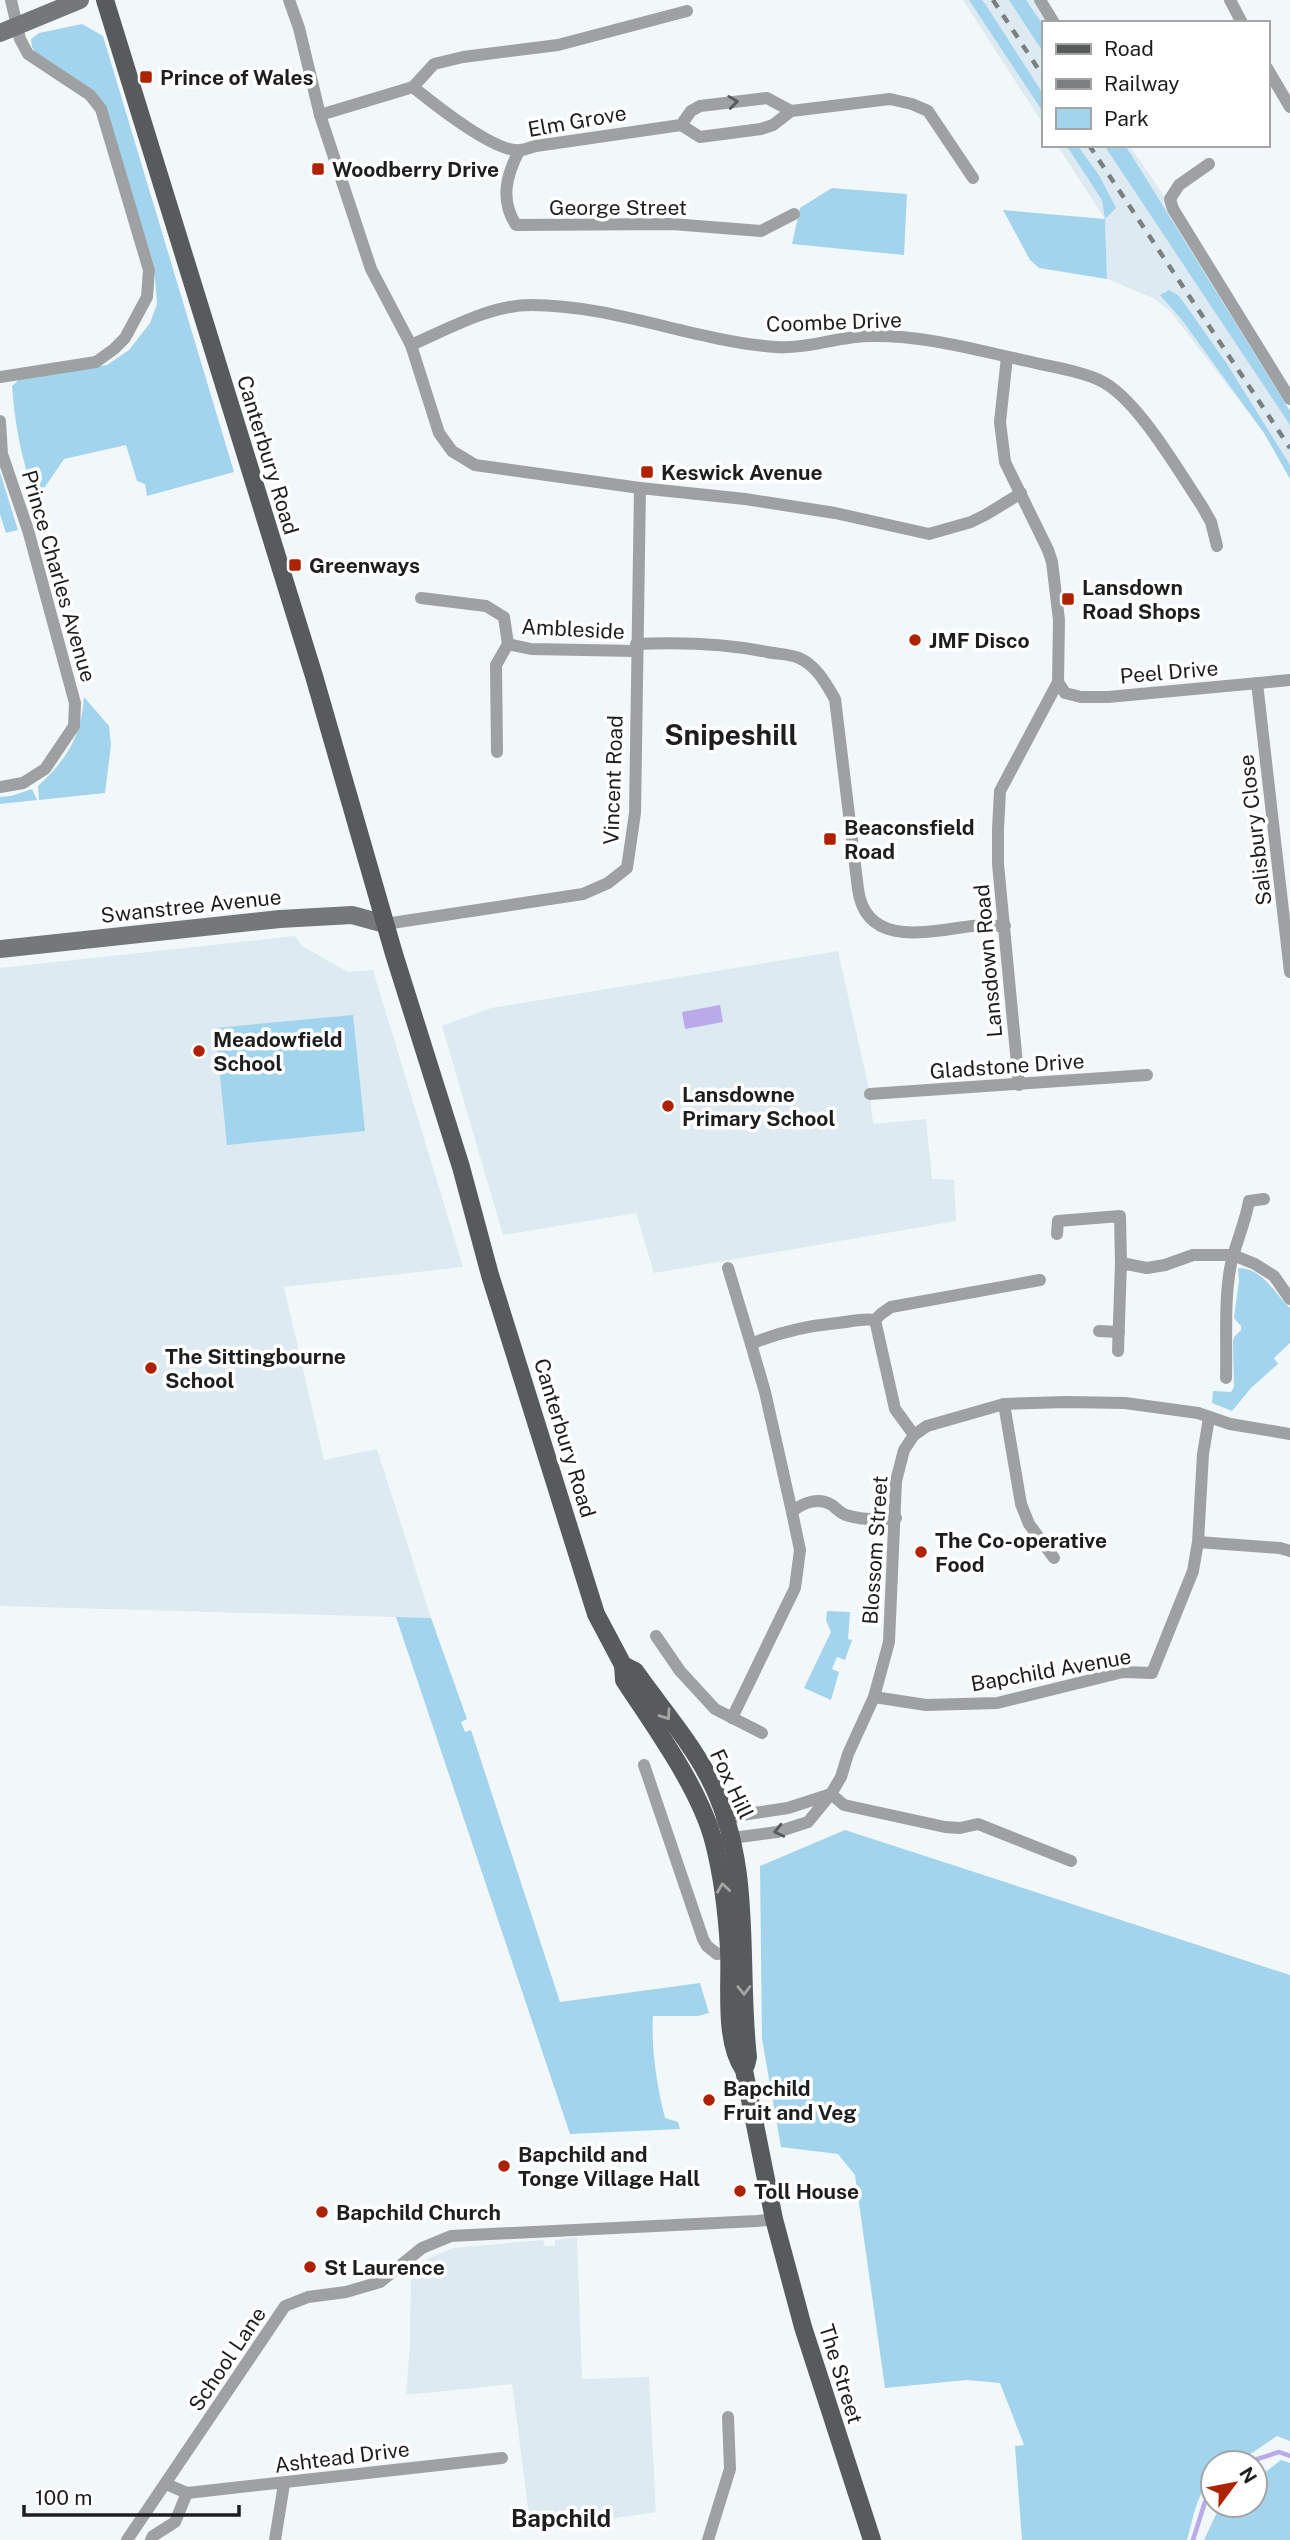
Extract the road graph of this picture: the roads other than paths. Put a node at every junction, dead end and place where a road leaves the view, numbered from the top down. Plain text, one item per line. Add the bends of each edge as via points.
1 (10, 0) edge
2 (80, 0) edge
3 (105, 0) edge
4 (289, 0) edge
5 (1040, 0) edge
6 (1230, 0) edge
7 (687, 11) dead end
8 (1053, 21) edge
9 (1241, 21) edge
10 (18, 25) junction
11 (0, 33) edge
12 (1269, 71) edge
13 (414, 88) junction
14 (1290, 107) edge
15 (791, 111) junction
16 (320, 115) junction
17 (681, 125) junction
18 (519, 151) junction
19 (1209, 164) dead end
20 (973, 178) dead end
21 (794, 214) dead end
22 (411, 345) junction
23 (1007, 357) junction
24 (0, 377) edge
25 (1290, 399) edge
26 (0, 421) edge
27 (1, 454) edge
28 (640, 488) junction
29 (1021, 493) junction
30 (1217, 546) dead end
31 (421, 598) dead end
32 (508, 644) junction
33 (636, 647) junction
34 (1290, 680) edge
35 (1058, 682) junction
36 (1257, 683) junction
37 (497, 752) dead end
38 (0, 787) edge
39 (385, 924) junction
40 (1005, 926) junction
41 (0, 949) edge
42 (1290, 972) edge
43 (1147, 1075) dead end
44 (1018, 1085) junction
45 (870, 1094) dead end
46 (1264, 1199) dead end
47 (1057, 1234) dead end
48 (1233, 1255) junction
49 (1121, 1262) junction
50 (728, 1268) dead end
51 (1040, 1280) dead end
52 (1290, 1299) edge
53 (875, 1321) junction
54 (1099, 1331) dead end
55 (1119, 1332) junction
56 (751, 1344) junction
57 (1118, 1350) dead end
58 (1226, 1378) dead end
59 (1004, 1404) junction
60 (1209, 1419) junction
61 (1290, 1434) edge
62 (914, 1435) junction
63 (792, 1512) junction
64 (896, 1518) junction
65 (1198, 1542) junction
66 (1290, 1551) edge
67 (1054, 1558) dead end
68 (596, 1614) joint
69 (656, 1636) dead end
70 (622, 1665) junction
71 (874, 1697) junction
72 (732, 1718) junction
73 (762, 1733) dead end
74 (644, 1765) dead end
75 (831, 1794) junction
76 (727, 1820) junction
77 (711, 1833) junction
78 (732, 1839) junction
79 (1071, 1861) dead end
80 (736, 1950) junction
81 (774, 2219) junction
82 (728, 2417) dead end
83 (502, 2458) dead end
84 (166, 2484) junction
85 (284, 2484) junction
86 (187, 2493) junction
87 (127, 2540) edge
88 (151, 2540) edge
89 (275, 2540) edge
90 (708, 2540) edge
91 (872, 2540) edge

1 - 10 street
2 - 10 street
3 - 39 main road, Canterbury Road via 314,676
4 - 16 street
5 - 8 street
6 - 9 street
7 - 13 street via 558,46 435,64
10 - 11 street
10 - 24 street via 28,54 90,96 101,109 149,270 147,297 125,338 96,362
12 - 14 street
13 - 16 street
13 - 18 street, Elm Grove via 456,121
15 - 17 street, Elm Grove via 761,129 700,137
17 -> 15 street, Elm Grove via 699,106 767,98
15 - 20 street, Elm Grove via 890,99 912,104 928,111
16 - 22 street via 371,268
17 - 18 street, Elm Grove
18 - 21 street, George Street via 508,173 506,201 516,225 672,224 761,231
19 - 25 street via 1179,185 1170,199 1173,209
22 - 23 street, Coombe Drive via 472,318 528,305 584,309 777,346 892,336
22 - 28 street via 439,433 452,451 475,465
23 - 29 street, Lansdown Road via 1000,438 1005,461
23 - 30 street, Coombe Drive via 1100,380 1121,395 1202,506
26 - 27 street, Prince Charles Avenue
27 - 38 street, Prince Charles Avenue via 28,530 75,703 74,726 45,769 23,783
28 - 29 street via 835,513 929,534 971,522
28 - 33 street
29 - 35 street, Lansdown Road via 1052,562 1059,620
31 - 32 street, Ambleside via 486,607 504,617
32 - 33 street, Ambleside via 531,649
32 - 37 street, Ambleside via 496,665
33 - 39 street, Vincent Road via 635,813 627,868 583,894
33 - 40 street via 688,641 800,658 819,673 835,699 859,900 865,913 876,924 899,932
34 - 36 street, Peel Drive
35 - 36 street, Peel Drive via 1065,693 1081,697
35 - 40 street, Lansdown Road via 1000,791 998,864
36 - 42 street, Salisbury Close
39 - 41 street, Swanstree Avenue via 352,915 280,919
39 - 68 main road, Canterbury Road
40 - 44 street, Lansdown Road
43 - 44 street, Gladstone Drive
44 - 45 street, Gladstone Drive
46 - 48 street via 1249,1202
47 - 49 street via 1058,1221 1120,1216
48 - 49 street via 1193,1255 1147,1268
48 - 52 street via 1274,1276
48 - 58 street
49 - 55 street
50 - 56 street
51 - 53 street via 898,1306
53 - 56 street via 822,1324
53 - 62 street via 895,1409
54 - 55 street
55 - 57 street
56 - 63 street
59 - 60 street via 1125,1403 1198,1413
59 - 62 street via 927,1426
59 - 67 street via 1021,1504 1029,1524
60 - 61 street
60 - 65 street
62 - 64 street, Blossom Street via 904,1450 897,1481
63 - 64 street via 818,1501 845,1514
63 - 72 street via 800,1550 795,1588
64 - 71 street, Blossom Street via 888,1642
65 - 66 street
65 - 71 street, Bapchild Avenue via 1193,1571 1152,1673 1123,1672 998,1703 926,1705
68 - 70 main road, Fox Hill
69 - 72 street via 702,1696
70 -> 76 main road, Fox Hill via 635,1671 695,1754
70 - 77 main road, Fox Hill via 624,1680 678,1766
71 - 75 street, Blossom Street
72 - 73 street
74 - 80 street via 707,1946 717,1954
75 - 76 street
75 -> 78 street, Blossom Street via 808,1822
75 - 79 street via 844,1805 945,1827 978,1824
76 - 77 street
76 - 78 main road, Fox Hill
77 - 78 street, Blossom Street
80 -> 77 main road, Fox Hill
78 - 80 main road, Fox Hill via 743,1909
80 - 81 main road, Fox Hill via 748,2057 744,2070
81 - 84 street, School Lane via 451,2236 422,2248 380,2282 285,2306
81 - 91 main road, The Street via 803,2327
82 - 90 street via 730,2469
83 - 85 street, Ashtead Drive
84 - 86 street, Ashtead Drive
84 - 87 street, School Lane
85 - 86 street, Ashtead Drive
85 - 89 street
86 - 88 street via 176,2522

